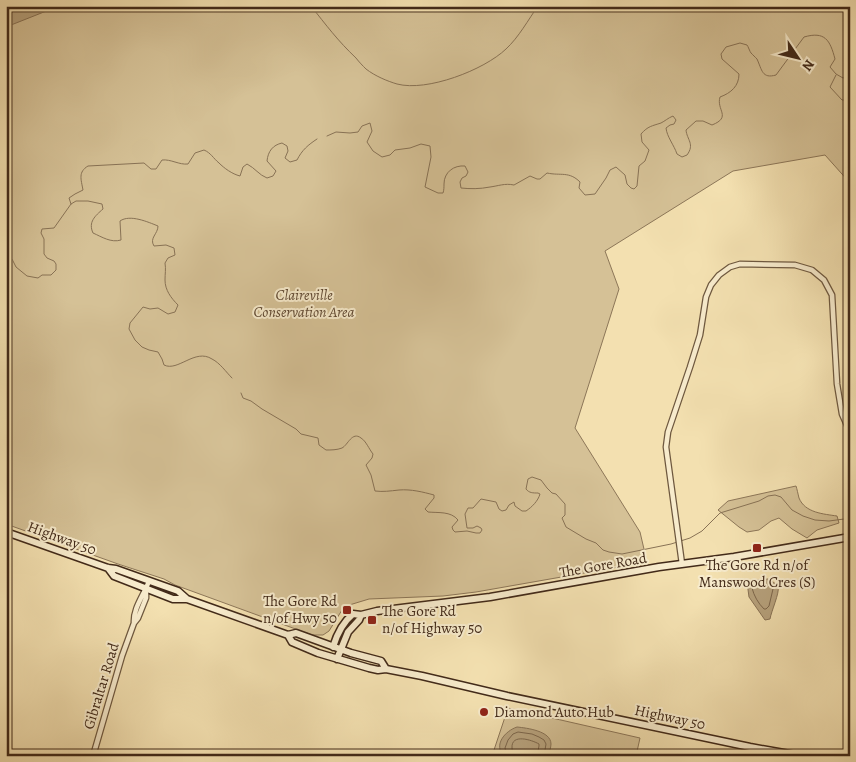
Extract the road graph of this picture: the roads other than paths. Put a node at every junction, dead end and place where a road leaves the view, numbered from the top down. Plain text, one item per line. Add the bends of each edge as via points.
1 (850, 432) edge
2 (6, 532) edge
3 (850, 538) edge
4 (682, 564) junction
5 (108, 568) junction
6 (149, 581) junction
7 (146, 588) junction
8 (187, 600) junction
9 (361, 615) junction
10 (288, 635) junction
11 (333, 647) junction
12 (341, 649) junction
13 (337, 659) junction
14 (386, 669) junction
15 (93, 756) edge
16 (801, 756) edge

1 - 4 street via 842,414 837,384 832,295 824,280 812,270 795,265 740,264 719,275 706,297 700,336 666,447
2 - 5 main road, Highway 50
3 - 4 main road, The Gore Road
4 - 9 main road, The Gore Road
5 - 6 main road, Highway 50
5 - 7 main road, Highway 50 via 114,576
6 - 7 street, Gibraltar Road
6 - 8 main road, Highway 50 via 178,591
7 - 8 main road, Highway 50 via 173,599
7 - 15 street, Gibraltar Road via 146,598 118,670
8 - 10 main road, Highway 50
9 - 11 main road, The Gore Road via 353,614 345,621
9 - 12 main road via 348,632
10 - 11 main road, Highway 50 via 296,633
10 - 13 main road, Highway 50 via 292,642
11 - 12 main road, Highway 50
12 - 13 main road
12 - 14 main road, Highway 50 via 380,661
13 - 14 main road, Highway 50 via 378,670
14 - 16 main road, Highway 50

